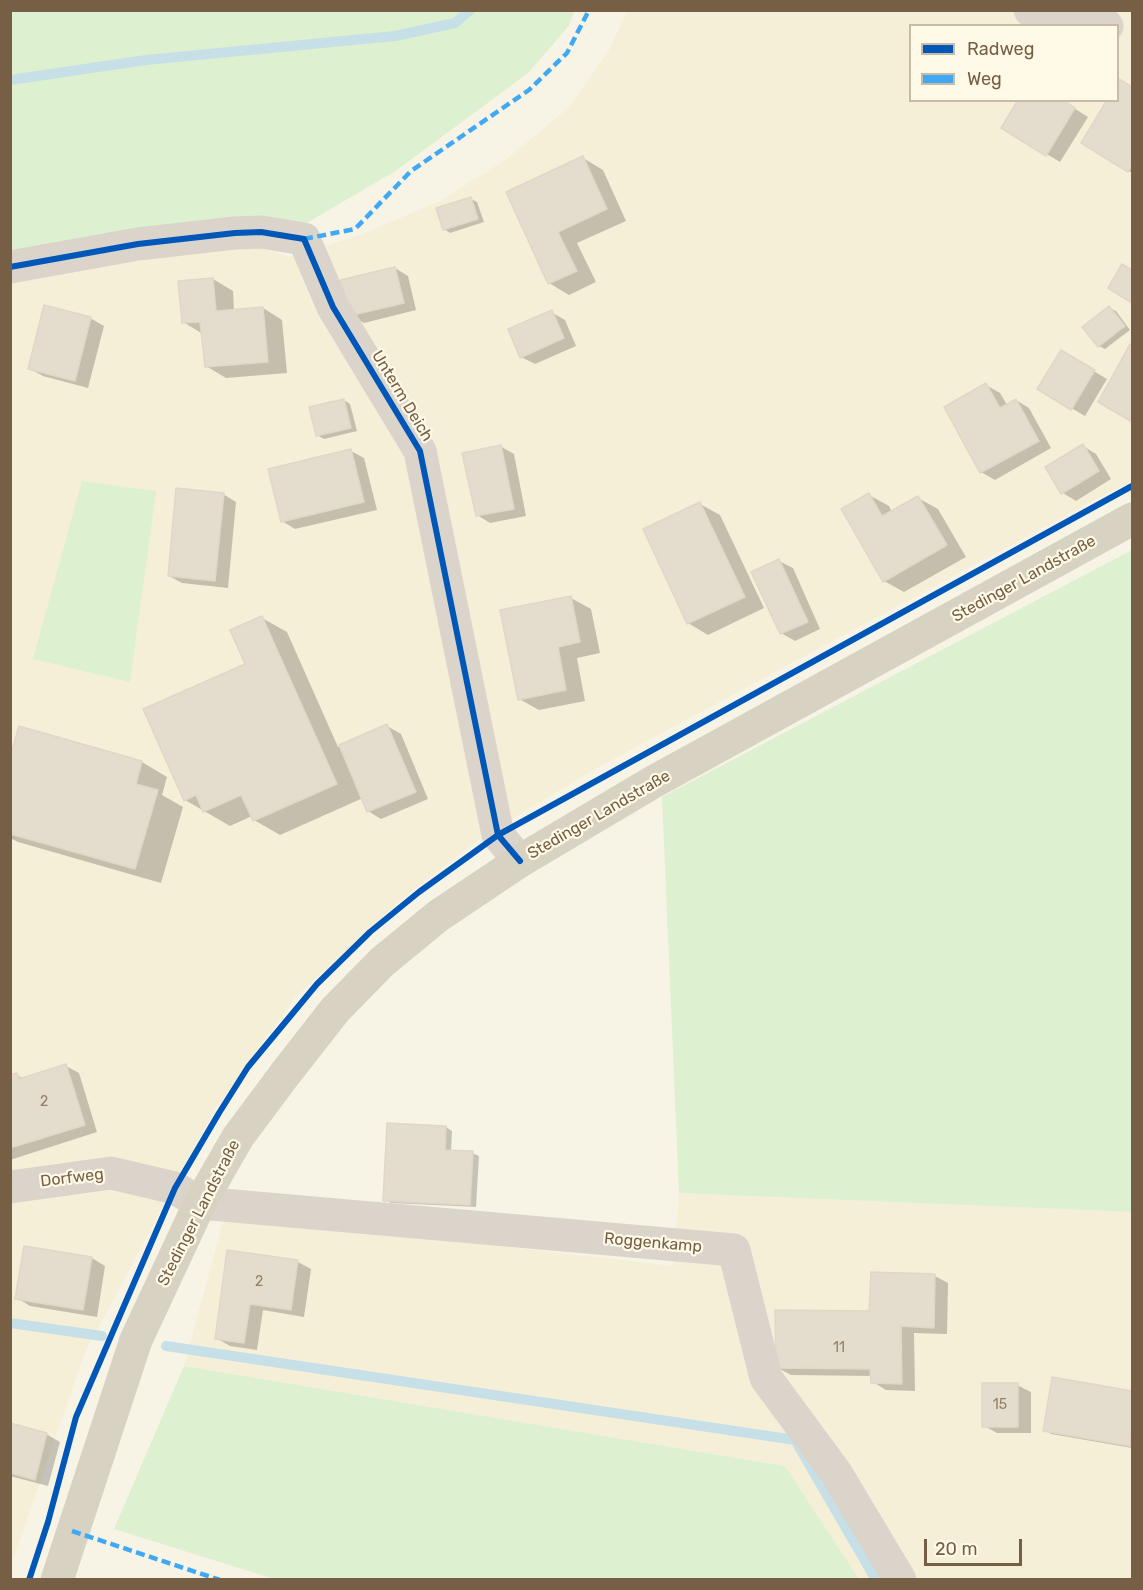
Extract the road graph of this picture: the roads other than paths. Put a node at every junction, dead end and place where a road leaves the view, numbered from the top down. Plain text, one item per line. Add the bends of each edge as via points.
1 (1030, 10) edge
2 (1097, 24) edge
3 (10, 267) edge
4 (1132, 519) edge
5 (520, 861) junction
6 (10, 1187) edge
7 (200, 1203) junction
8 (57, 1580) edge
9 (900, 1580) edge

1 - 2 street
3 - 5 street, Unterm Deich via 138,244 235,233 261,232 304,239 333,307 420,451 498,835
4 - 5 main road, Stedinger Landstraße via 653,782
5 - 7 main road, Stedinger Landstraße via 438,916 382,962 343,1002 238,1137
6 - 7 street, Dorfweg via 111,1173 174,1188
7 - 8 main road, Stedinger Landstraße via 136,1340
7 - 9 street, Roggenkamp via 734,1250 766,1378 836,1473

